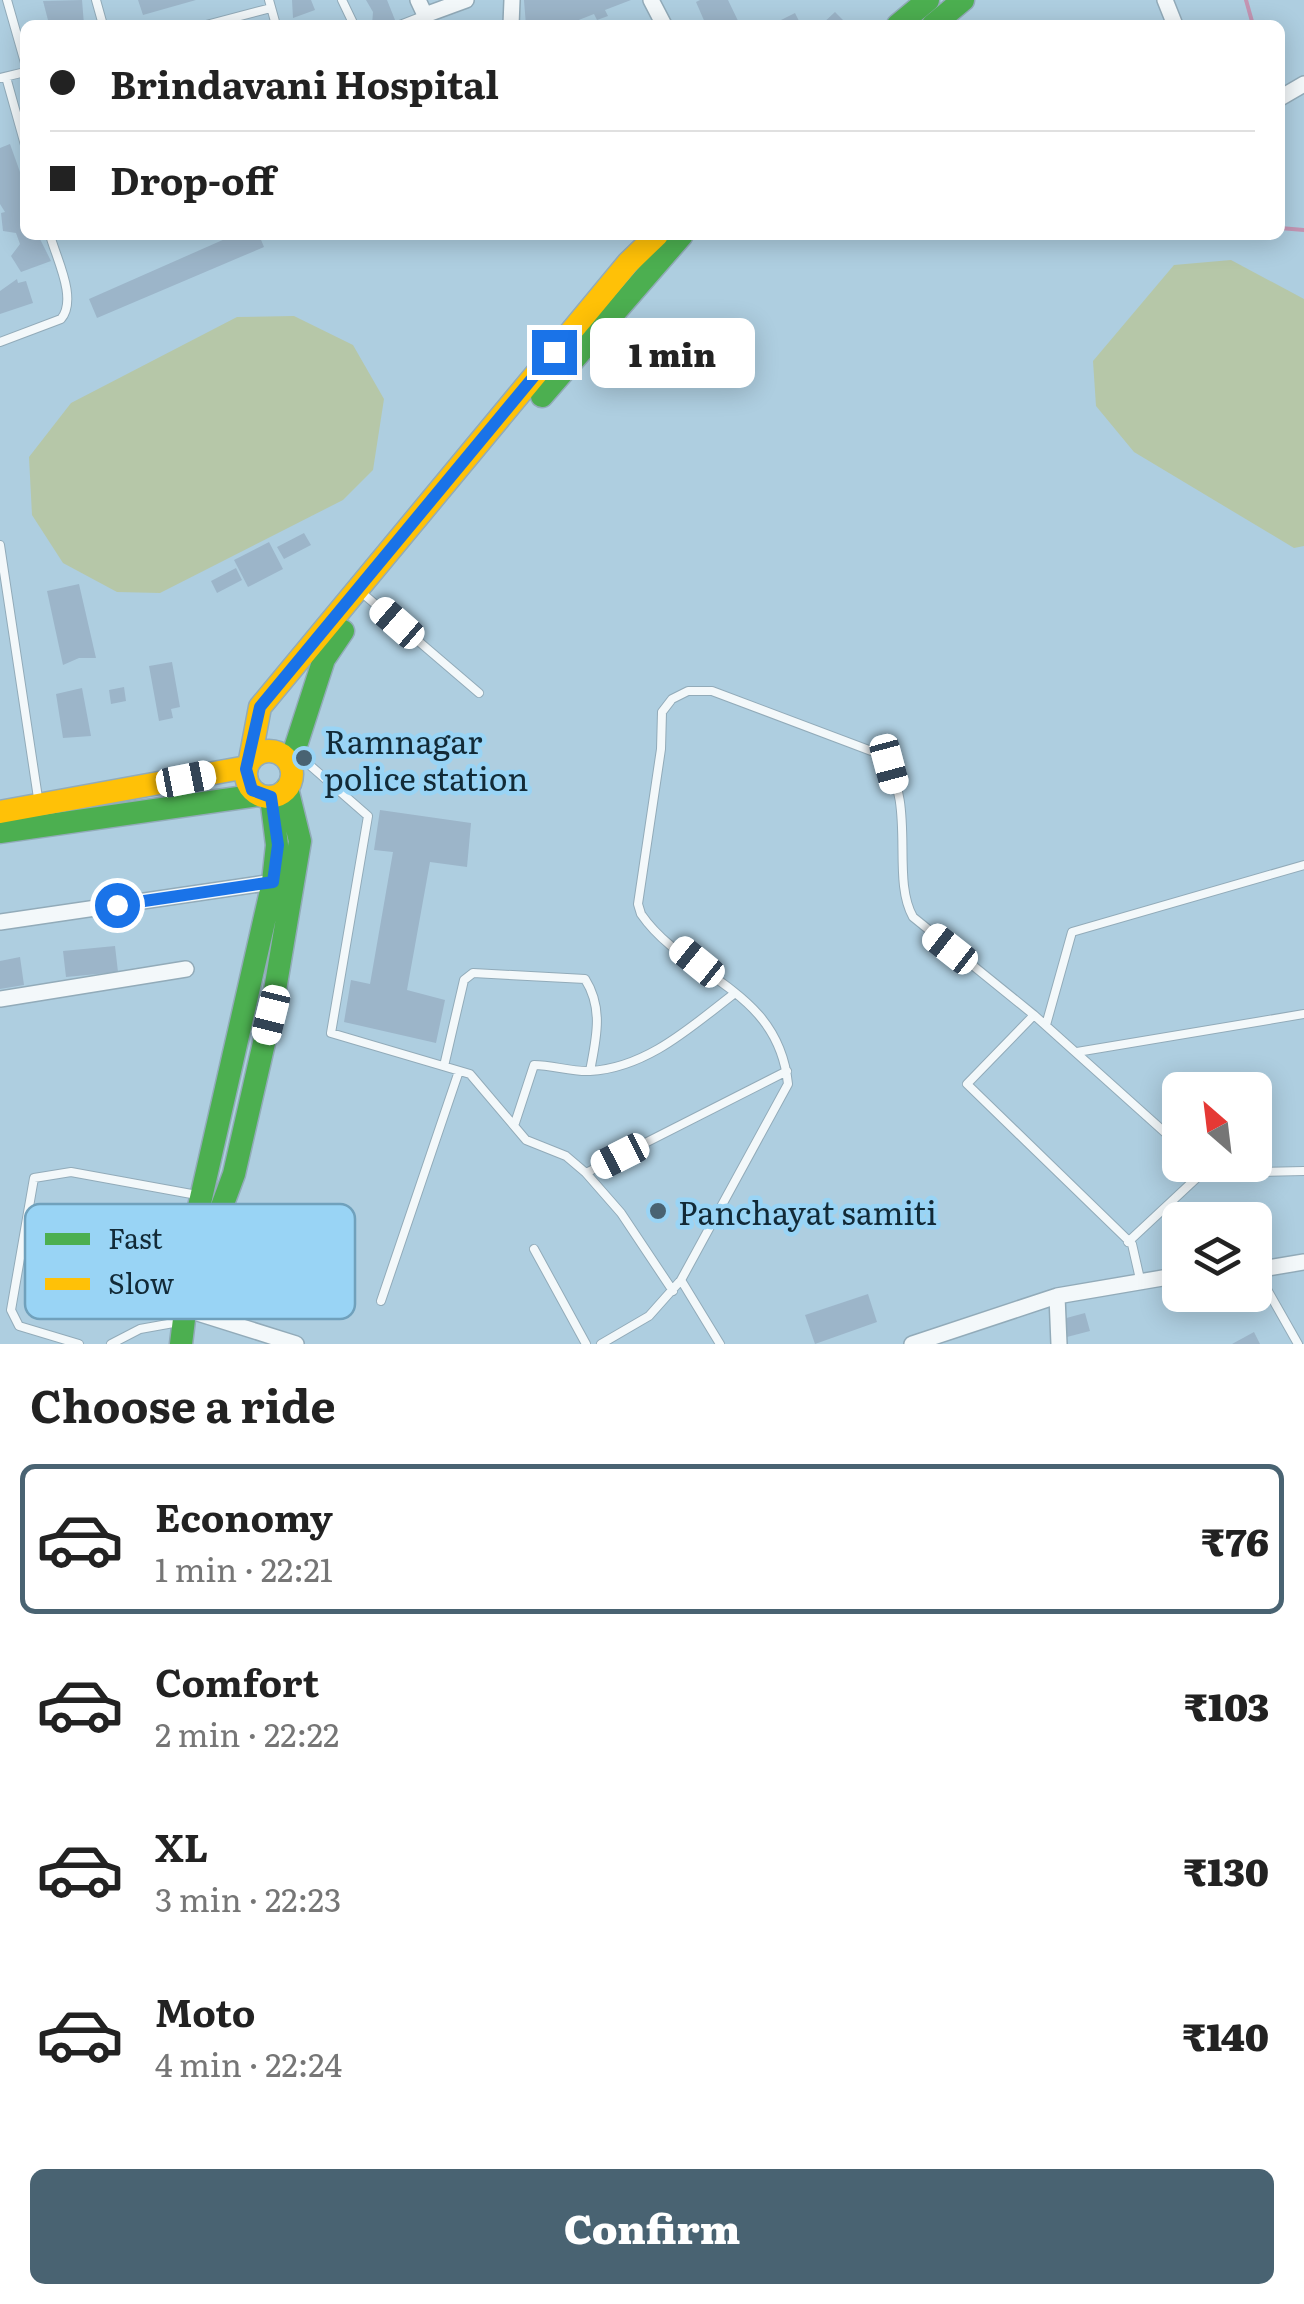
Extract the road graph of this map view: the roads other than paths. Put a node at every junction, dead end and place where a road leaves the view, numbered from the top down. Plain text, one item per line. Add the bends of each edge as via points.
1 (7, 0) edge
2 (466, 0) edge
3 (928, 0) edge
4 (270, 4) edge
5 (422, 7) edge
6 (221, 20) edge
7 (904, 20) edge
8 (20, 45) edge
9 (3, 77) edge
10 (20, 130) edge
11 (51, 240) edge
12 (652, 240) edge
13 (678, 240) edge
14 (0, 342) edge
15 (0, 545) edge
16 (363, 594) junction
17 (479, 693) dead end
18 (248, 763) junction
19 (280, 779) junction
20 (39, 805) junction
21 (0, 812) edge
22 (0, 832) edge
23 (1304, 865) edge
24 (273, 882) junction
25 (0, 922) edge
26 (186, 969) dead end
27 (735, 993) junction
28 (0, 999) edge
29 (1304, 1014) edge
30 (1034, 1015) junction
31 (1046, 1024) junction
32 (1077, 1052) junction
33 (444, 1066) junction
34 (459, 1070) junction
35 (787, 1070) junction
36 (590, 1071) junction
37 (515, 1123) junction
38 (1162, 1130) edge
39 (1272, 1172) edge
40 (1304, 1172) edge
41 (586, 1174) junction
42 (1192, 1182) edge
43 (214, 1198) junction
44 (29, 1204) edge
45 (213, 1204) edge
46 (25, 1230) edge
47 (1128, 1242) junction
48 (534, 1248) dead end
49 (1304, 1262) edge
50 (1272, 1267) edge
51 (1162, 1276) edge
52 (1140, 1279) junction
53 (681, 1280) junction
54 (672, 1291) junction
55 (1057, 1296) junction
56 (1272, 1298) edge
57 (381, 1301) dead end
58 (185, 1327) edge
59 (79, 1344) edge
60 (111, 1344) edge
61 (296, 1344) edge
62 (586, 1344) edge
63 (601, 1344) edge
64 (720, 1344) edge
65 (912, 1344) edge
66 (1059, 1344) edge
67 (1298, 1344) edge

1 - 8 lane
2 - 5 street
3 - 7 main road
4 - 6 lane
9 - 10 lane
11 - 14 lane via 67,312
12 - 16 main road
13 - 16 main road
15 - 20 lane
16 - 17 lane
16 - 18 main road via 260,707
16 - 19 main road via 328,650
18 - 19 main road via 248,784
18 - 19 main road via 268,750 283,755
18 - 20 main road
19 - 22 main road
19 - 24 main road
19 - 33 lane via 368,816 331,1033
19 - 43 main road via 300,841 271,1015
20 - 21 main road
23 - 31 lane via 1072,932
24 - 25 street
24 - 43 main road
26 - 28 street
27 - 30 lane via 646,922 638,904 662,712 672,699 697,689 882,755 901,811 905,899 913,916
27 - 35 lane via 771,1030
27 - 36 lane via 652,1054
29 - 32 lane
30 - 31 lane
30 - 47 lane via 967,1084
31 - 32 lane
32 - 38 lane
33 - 34 lane
33 - 36 lane via 464,980 473,972 585,979 598,1021
34 - 37 lane
34 - 57 lane
35 - 41 lane
35 - 53 lane via 786,1095
36 - 37 lane via 534,1066
37 - 41 lane via 526,1140 562,1154
39 - 40 lane
41 - 54 lane via 621,1213
42 - 47 lane
43 - 44 lane via 71,1172 34,1178
43 - 45 main road
46 - 59 lane via 11,1310 20,1326
47 - 52 lane
48 - 62 lane
49 - 50 street
51 - 52 street
52 - 55 street
53 - 54 lane
53 - 64 lane
54 - 63 lane via 649,1316
55 - 65 street
55 - 66 street
56 - 67 lane
58 - 60 lane via 140,1328
58 - 61 street

